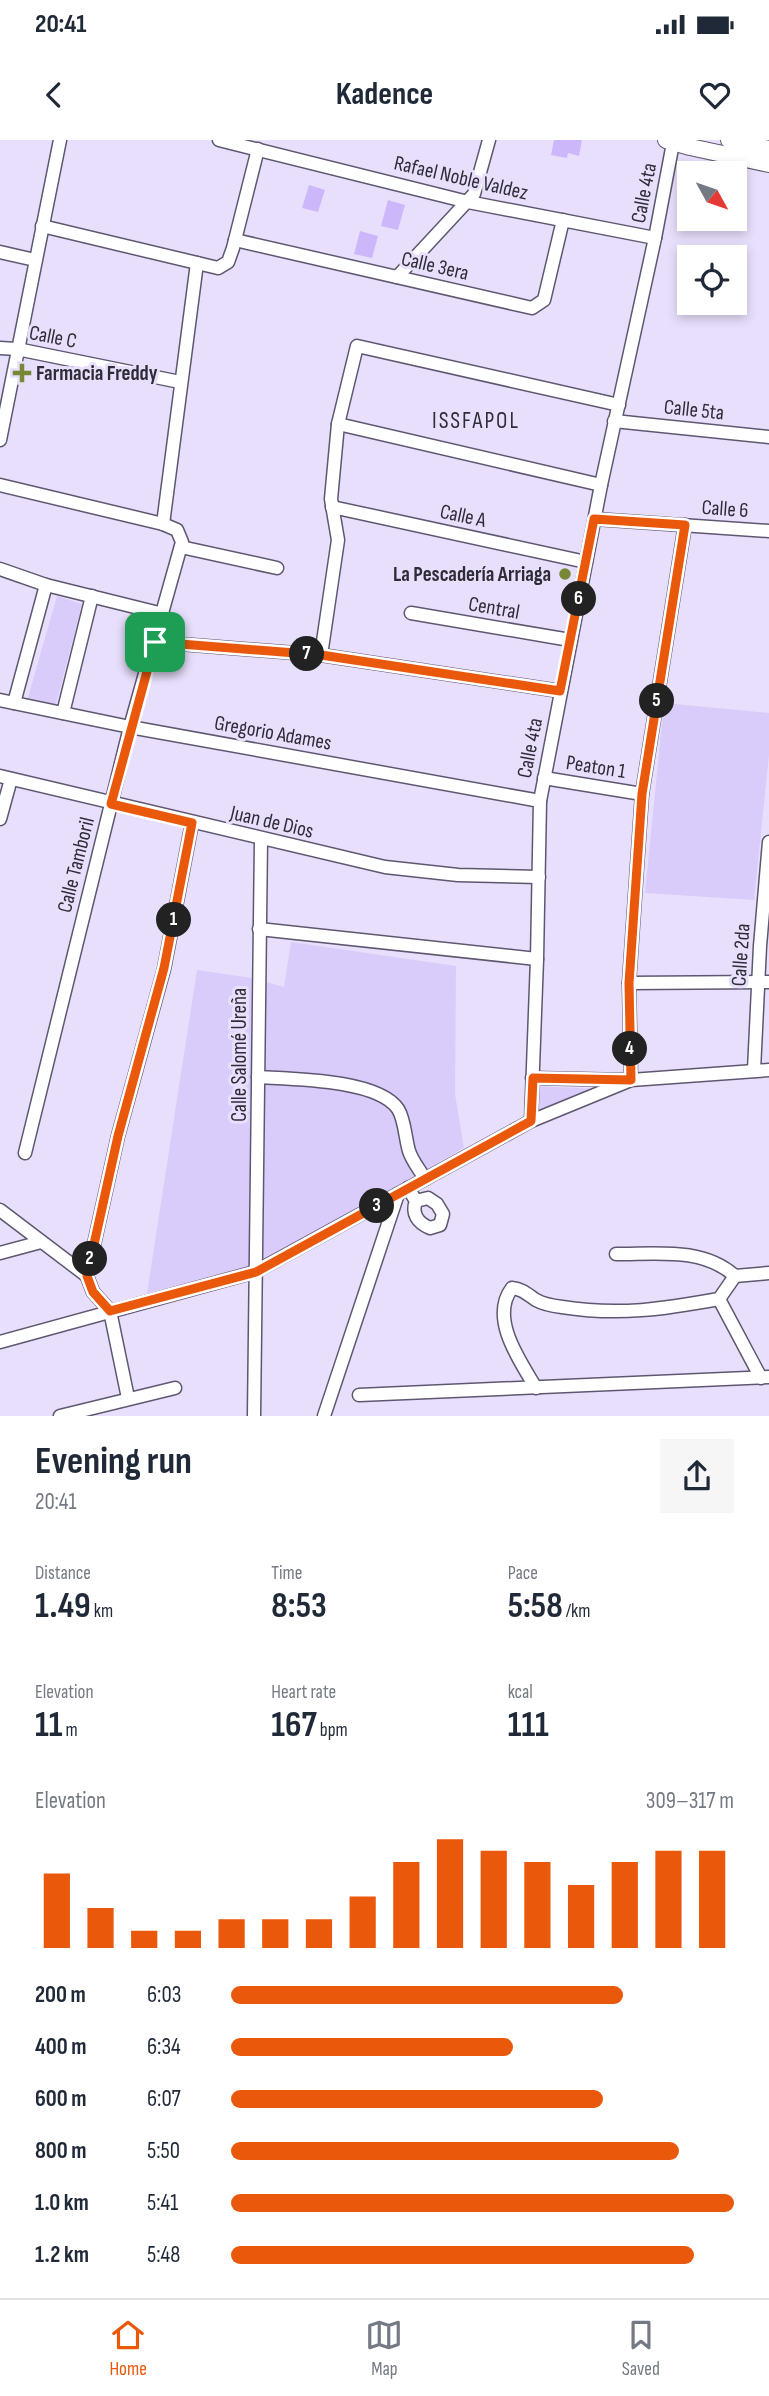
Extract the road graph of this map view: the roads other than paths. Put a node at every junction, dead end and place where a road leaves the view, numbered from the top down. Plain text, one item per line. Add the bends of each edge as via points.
1 (60, 140) edge
2 (219, 140) edge
3 (489, 140) edge
4 (729, 140) edge
5 (669, 141) edge
6 (258, 149) junction
7 (769, 149) edge
8 (769, 164) edge
9 (468, 202) junction
10 (563, 220) junction
11 (42, 226) junction
12 (655, 238) junction
13 (235, 240) junction
14 (0, 252) edge
15 (35, 260) junction
16 (197, 263) junction
17 (397, 277) junction
18 (0, 348) edge
19 (17, 349) junction
20 (180, 382) junction
21 (618, 405) junction
22 (614, 421) junction
23 (338, 424) junction
24 (769, 437) edge
25 (0, 440) edge
26 (0, 485) edge
27 (601, 485) junction
28 (332, 507) junction
29 (594, 519) junction
30 (163, 524) junction
31 (685, 525) junction
32 (769, 531) edge
33 (181, 547) junction
34 (586, 562) junction
35 (277, 568) dead end
36 (0, 569) edge
37 (46, 586) junction
38 (92, 596) junction
39 (411, 613) dead end
40 (163, 614) junction
41 (570, 640) junction
42 (155, 642) junction
43 (321, 655) junction
44 (560, 691) junction
45 (0, 700) edge
46 (14, 703) junction
47 (63, 713) junction
48 (130, 727) junction
49 (5, 778) edge
50 (544, 778) junction
51 (642, 794) junction
52 (540, 801) junction
53 (111, 804) junction
54 (0, 819) edge
55 (192, 823) junction
56 (261, 839) junction
57 (769, 842) edge
58 (539, 877) junction
59 (259, 929) junction
60 (537, 959) junction
61 (764, 982) edge
62 (629, 983) junction
63 (754, 1070) junction
64 (769, 1070) edge
65 (258, 1077) junction
66 (533, 1078) junction
67 (631, 1080) junction
68 (531, 1121) junction
69 (26, 1153) dead end
70 (425, 1179) junction
71 (403, 1191) junction
72 (416, 1201) dead end
73 (0, 1209) edge
74 (41, 1242) junction
75 (0, 1253) edge
76 (616, 1254) dead end
77 (256, 1272) junction
78 (769, 1273) edge
79 (87, 1276) junction
80 (735, 1276) junction
81 (719, 1299) junction
82 (110, 1311) junction
83 (0, 1342) edge
84 (765, 1378) edge
85 (175, 1388) dead end
86 (536, 1388) junction
87 (359, 1395) dead end
88 (128, 1398) junction
89 (60, 1416) edge
90 (254, 1416) edge
91 (324, 1416) edge

1 - 11 street
2 - 6 street, Rafael Noble Valdez
3 - 9 street
4 - 7 main road
5 - 8 main road
5 - 12 street, Calle 4ta
6 - 9 street, Rafael Noble Valdez
6 - 13 street
9 - 10 street, Rafael Noble Valdez
9 - 17 street
10 - 12 street, Rafael Noble Valdez
10 - 17 street, Calle 3era via 544,300 532,308
11 - 15 street
11 - 16 street
12 - 21 street, Calle 4ta
13 - 16 street via 228,262 218,268
13 - 17 street, Calle 3era
14 - 15 street
15 - 19 street
16 - 20 street
18 - 19 street, Calle C
19 - 20 street, Calle C
19 - 25 street
20 - 30 street
21 - 22 street, Calle 4ta
21 - 23 street via 356,346
22 - 24 street, Calle 5ta
22 - 27 street, Calle 4ta
23 - 27 street
23 - 28 street
26 - 30 street
27 - 29 street, Calle 4ta
28 - 34 street, Calle A
28 - 43 street via 338,540
29 - 31 street, Calle 6
29 - 34 street, Calle 4ta
30 - 33 street via 177,530
31 - 32 street, Calle 6
31 - 51 street
33 - 35 street
33 - 40 street, Calle Tamboril
34 - 41 street, Calle 4ta
36 - 37 street
37 - 38 street
37 - 46 street
38 - 40 street
38 - 47 street
39 - 41 street, Central
40 - 42 street, Calle Tamboril
41 - 44 street, Calle 4ta
42 - 43 street
42 - 48 street, Calle Tamboril
43 - 44 street
44 - 50 street, Calle 4ta
45 - 46 street, Gregorio Adames
46 - 47 street, Gregorio Adames
47 - 48 street, Gregorio Adames
48 - 52 street, Gregorio Adames
48 - 53 street, Calle Tamboril
49 - 53 street, Juan de Dios
49 - 54 street
50 - 51 street, Peaton 1
50 - 52 street, Calle 4ta
51 - 62 street
52 - 58 street, Calle 4ta
53 - 55 street, Juan de Dios
53 - 69 street, Calle Tamboril
55 - 56 street, Juan de Dios
55 - 79 street via 164,968 118,1136
56 - 58 street, Juan de Dios via 385,867
56 - 59 street, Calle Salomé Ureña
57 - 61 street, Calle 2da
58 - 60 street, Calle 4ta
59 - 60 street
59 - 65 street, Calle Salomé Ureña
60 - 66 street, Calle 4ta
61 - 62 street
61 - 63 street, Calle 2da
62 - 67 street
63 - 64 street
63 - 67 street
65 - 70 street via 346,1085 381,1096 397,1108 410,1154
65 - 77 street, Calle Salomé Ureña
66 - 67 street
66 - 68 street, Calle 4ta
67 - 68 street
68 - 70 street
70 - 71 street
71 - 72 street
71 - 77 street
71 - 91 street
73 - 74 street
74 - 75 street
74 - 79 street
76 - 80 street via 704,1257
77 - 82 street
77 - 90 street, Calle Salomé Ureña
78 - 80 street
79 - 82 street via 93,1292
80 - 81 street
81 - 84 street
81 - 86 street via 638,1312 599,1311 560,1307 512,1288 504,1304 508,1339
82 - 83 street
82 - 88 street
84 - 86 street
85 - 88 street
86 - 87 street
88 - 89 street

